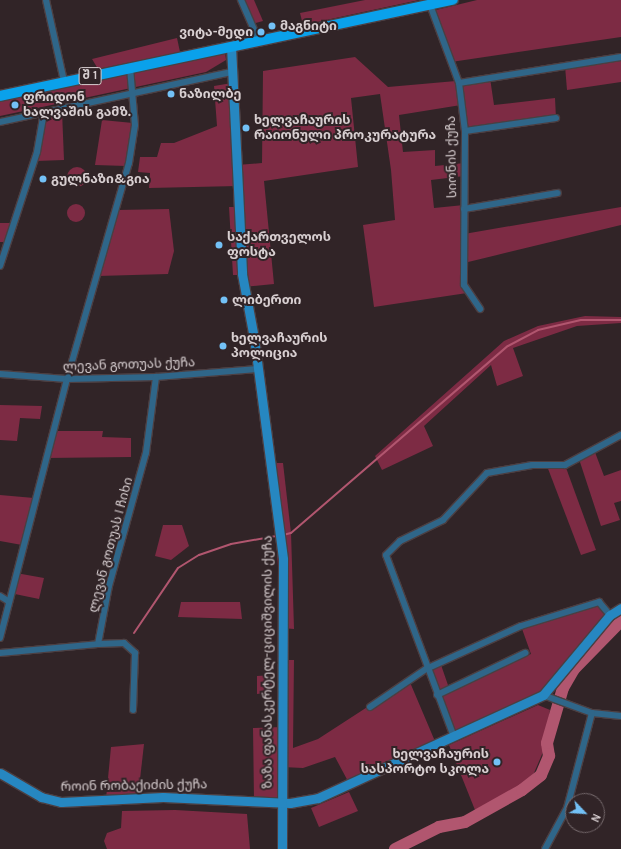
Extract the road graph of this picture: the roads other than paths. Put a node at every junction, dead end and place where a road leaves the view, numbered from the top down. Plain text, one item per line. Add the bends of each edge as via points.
1 (46, 0) edge
2 (241, 0) edge
3 (453, 0) edge
4 (430, 5) junction
5 (258, 41) junction
6 (231, 46) junction
7 (621, 57) edge
8 (130, 68) junction
9 (231, 72) junction
10 (64, 81) junction
11 (458, 83) junction
12 (133, 93) junction
13 (0, 96) edge
14 (44, 112) junction
15 (556, 118) dead end
16 (0, 122) edge
17 (465, 131) junction
18 (558, 193) dead end
19 (464, 209) junction
20 (0, 266) edge
21 (480, 309) dead end
22 (258, 369) junction
23 (0, 374) edge
24 (156, 377) junction
25 (67, 378) junction
26 (621, 435) edge
27 (0, 596) edge
28 (8, 601) junction
29 (621, 608) edge
30 (610, 615) junction
31 (0, 638) edge
32 (98, 644) junction
33 (0, 653) edge
34 (525, 653) dead end
35 (426, 669) junction
36 (437, 695) junction
37 (548, 697) junction
38 (370, 707) dead end
39 (133, 710) dead end
40 (592, 713) junction
41 (621, 716) edge
42 (454, 738) junction
43 (0, 774) edge
44 (281, 802) junction
45 (282, 849) edge
46 (545, 849) edge

1 - 10 street
2 - 5 street
3 - 4 main road, შ 1
4 - 5 main road, შ 1
4 - 11 street, სიონის ქუჩა
5 - 6 main road, შ 1
6 - 8 main road, შ 1
6 - 9 street, ზაზა ფანასკერტელ-ციციშვილის ქუჩა
7 - 11 street
8 - 10 main road, შ 1
8 - 12 street
9 - 12 street
9 - 22 street, ზაზა ფანასკერტელ-ციციშვილის ქუჩა via 242,274
10 - 13 main road, შ 1
11 - 17 street, სიონის ქუჩა
12 - 14 street
12 - 25 street via 135,126 129,163
14 - 16 street
14 - 20 street via 37,152
15 - 17 street
17 - 19 street, სიონის ქუჩა
18 - 19 street
19 - 21 street, სიონის ქუჩა via 464,285
22 - 24 street, ლევან გოთუას ქუჩა
22 - 44 street, ზაზა ფანასკერტელ-ციციშვილის ქუჩა via 281,542
23 - 25 street, ლევან გოთუას ქუჩა
24 - 25 street, ლევან გოთუას ქუჩა
24 - 32 street, ლევან გოთუას I ჩიხი via 146,453 109,586
25 - 28 street
26 - 35 street via 565,465 527,466 487,473 443,520 400,541 386,555
27 - 28 street
28 - 31 street
29 - 30 street, როინ რობაქიძის ქუჩა
30 - 35 street via 600,602 592,604 521,626
30 - 37 street, როინ რობაქიძის ქუჩა
32 - 33 street
32 - 39 street via 124,643 135,653
34 - 36 street
35 - 36 street
35 - 38 street
36 - 42 street
37 - 40 street
37 - 42 street, როინ რობაქიძის ქუჩა
40 - 41 street
40 - 46 street via 567,808
42 - 44 street, როინ რობაქიძის ქუჩა via 318,798
43 - 44 street, როინ რობაქიძის ქუჩა via 41,797 61,802 163,797
44 - 45 street, ზაზა ფანასკერტელ-ციციშვილის ქუჩა

